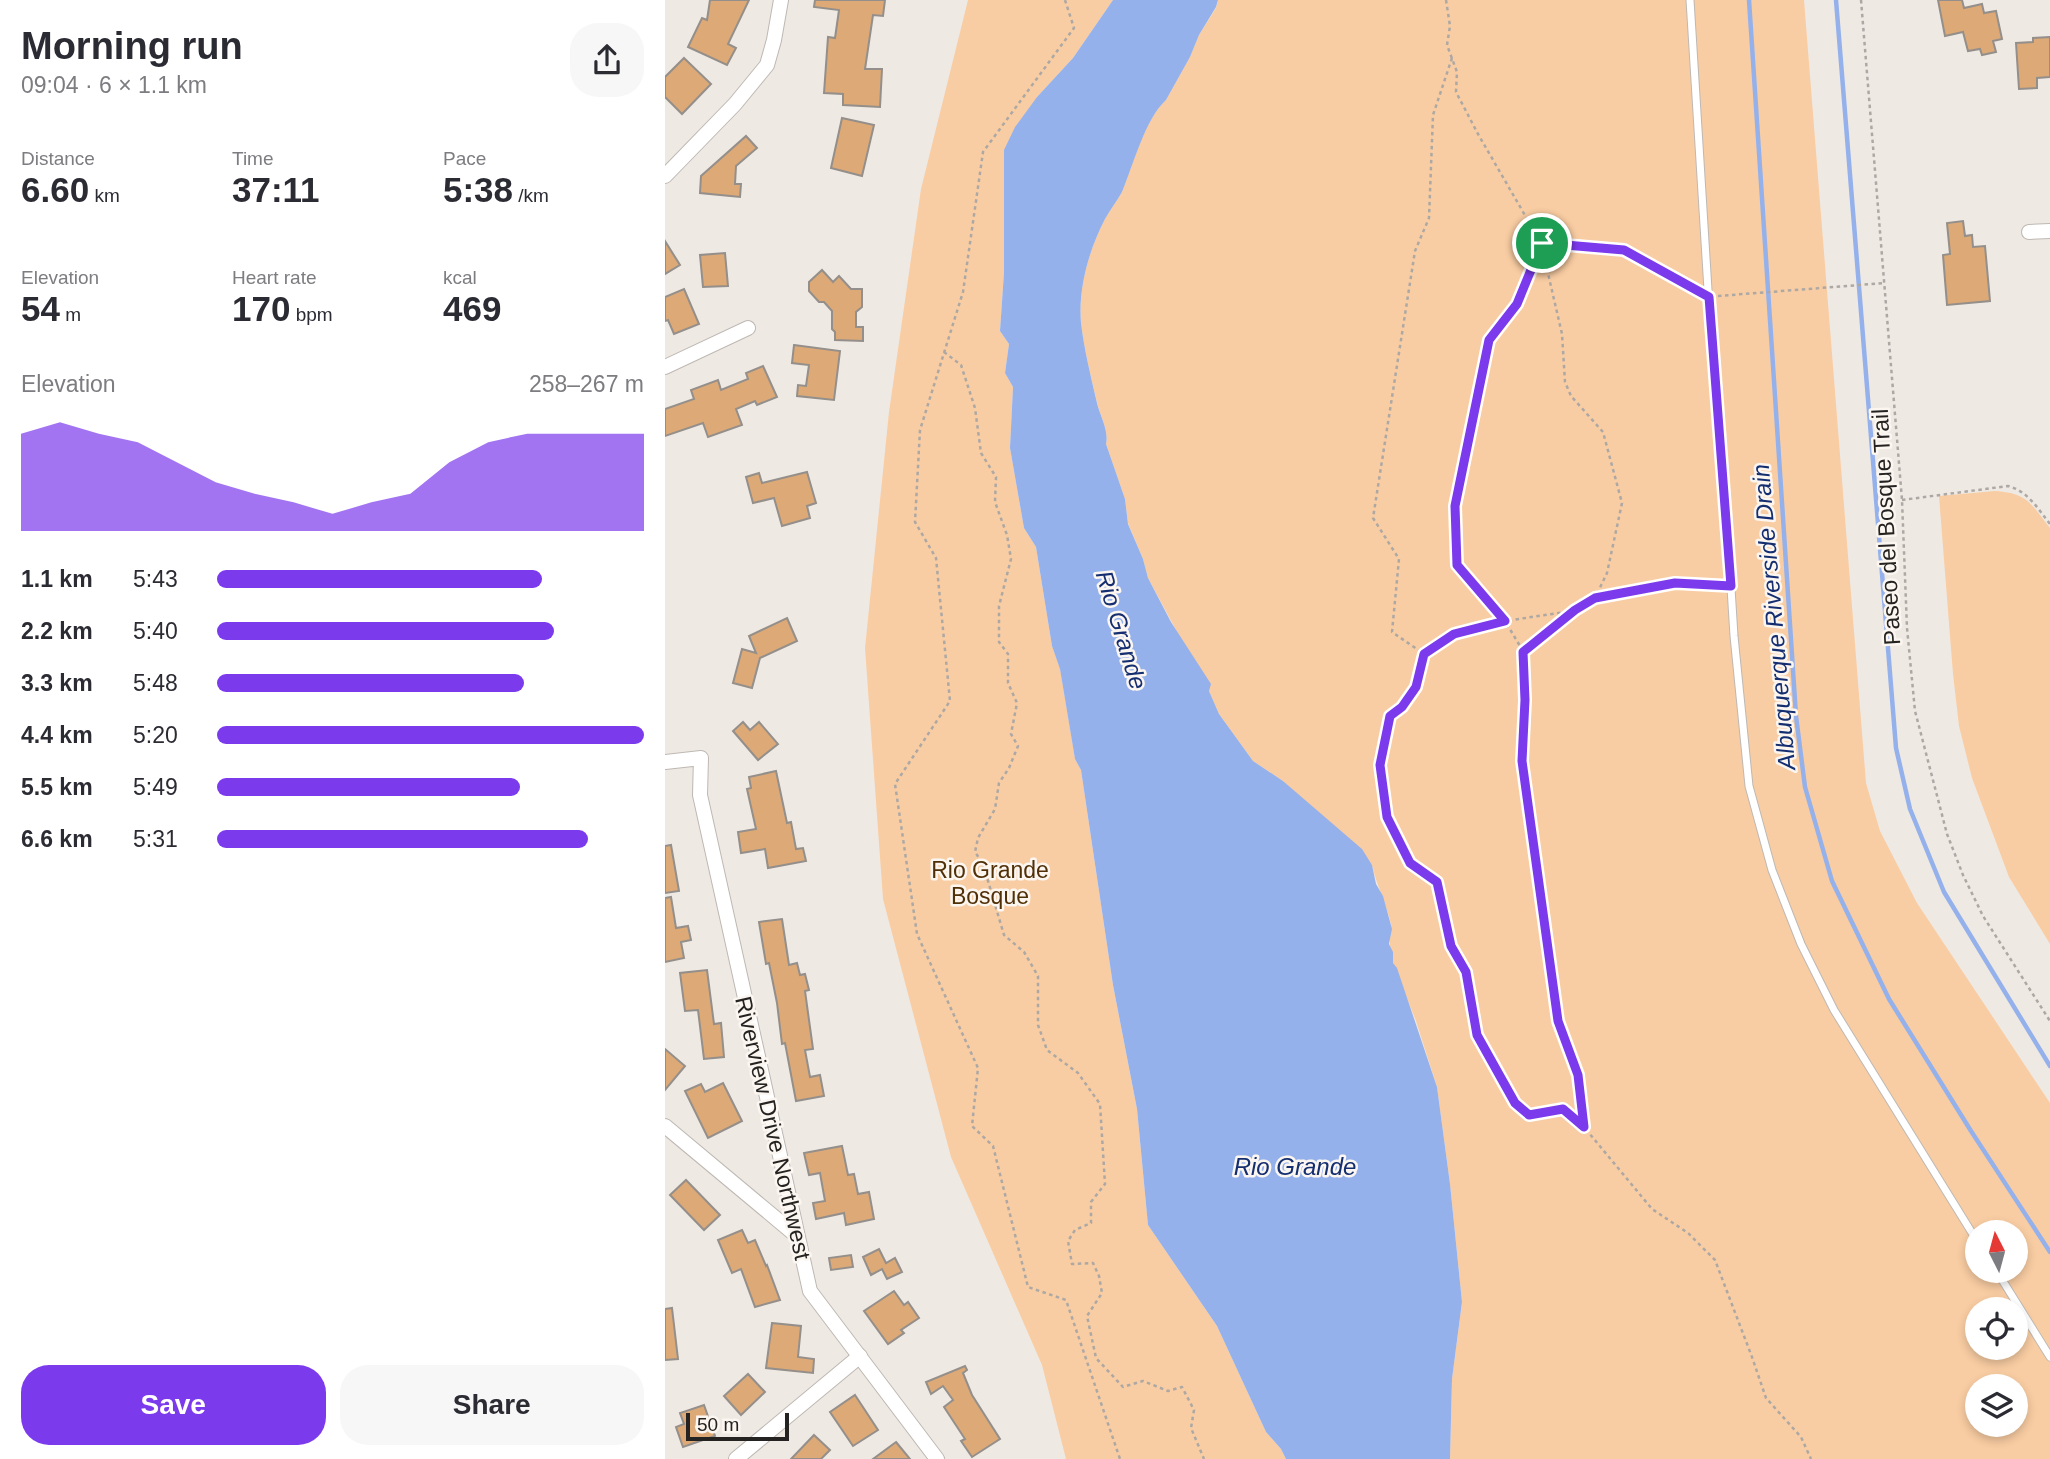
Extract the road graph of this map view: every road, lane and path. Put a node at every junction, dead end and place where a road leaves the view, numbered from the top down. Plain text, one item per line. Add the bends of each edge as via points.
1 (781, 0) edge
2 (1065, 0) edge
3 (1446, 0) edge
4 (1690, 0) edge
5 (1861, 0) edge
6 (1451, 58) junction
7 (665, 176) edge
8 (2050, 231) edge
9 (2029, 232) dead end
10 (1542, 243) junction
11 (1885, 283) junction
12 (1709, 297) junction
13 (748, 328) dead end
14 (944, 352) junction
15 (665, 368) edge
16 (1902, 500) junction
17 (2050, 524) edge
18 (1731, 586) junction
19 (1595, 598) junction
20 (1575, 610) junction
21 (1505, 621) junction
22 (1523, 652) junction
23 (1424, 654) junction
24 (665, 762) edge
25 (2050, 1021) edge
26 (665, 1126) edge
27 (1584, 1127) junction
28 (1965, 1222) edge
29 (797, 1236) junction
30 (2004, 1283) edge
31 (860, 1356) junction
32 (2050, 1357) edge
33 (736, 1459) edge
34 (937, 1459) edge
35 (1120, 1459) edge
36 (1204, 1459) edge
37 (1811, 1459) edge

1 - 7 street via 767,65
2 - 14 path via 1074,28 983,152 963,292
3 - 6 path
4 - 12 lane
5 - 11 path, Paseo del Bosque Trail
6 - 10 path via 1457,72 1456,92
6 - 23 path via 1433,114 1429,218 1415,251 1373,518 1399,559 1392,632
8 - 9 street
10 - 12 path via 1624,250
10 - 19 path via 1562,334 1565,382 1571,396 1603,432 1622,503 1607,573
10 - 21 path via 1517,304 1489,340 1455,506 1457,565
11 - 12 path
11 - 16 path, Paseo del Bosque Trail
12 - 18 lane
13 - 15 street
14 - 35 path via 920,430 915,522 936,558 950,701 895,784 917,934 978,1068 972,1126 993,1146 1028,1287 1066,1300
14 - 36 path via 961,365 975,408 981,453 996,477 995,502 1010,559 999,606 999,642 1008,654 1008,683 1017,704 1011,734 1018,746 999,783 995,809 975,852 983,864 1004,935 1024,952 1038,976 1038,1025 1047,1051 1078,1073 1100,1104 1105,1184 1091,1202 1091,1223 1075,1230 1068,1241 1072,1264 1093,1264 1099,1276 1102,1293 1087,1316 1096,1358 1123,1387 1143,1381 1168,1391 1182,1387 1194,1410 1192,1429
16 - 17 path via 2008,486 2028,497
16 - 25 path, Paseo del Bosque Trail via 1913,697 1947,834 1983,916
18 - 19 path via 1675,583
18 - 28 lane via 1749,786 1772,870 1834,1010
19 - 20 path
20 - 21 path
20 - 22 path
21 - 22 path
21 - 23 path via 1454,634
22 - 27 path via 1522,761 1558,1021 1578,1075
23 - 27 path via 1416,687 1390,716 1384,737 1380,765 1387,817 1410,863 1437,882 1451,946 1466,972 1477,1035 1515,1103 1529,1115 1563,1109
24 - 29 street, Riverview Drive Northwest via 701,758 700,795
26 - 29 street
27 - 37 path via 1652,1209 1688,1233 1715,1260 1766,1398 1801,1437
29 - 31 street, Riverview Drive Northwest via 810,1291
30 - 32 lane
31 - 33 street
31 - 34 street, Riverview Drive Northwest

